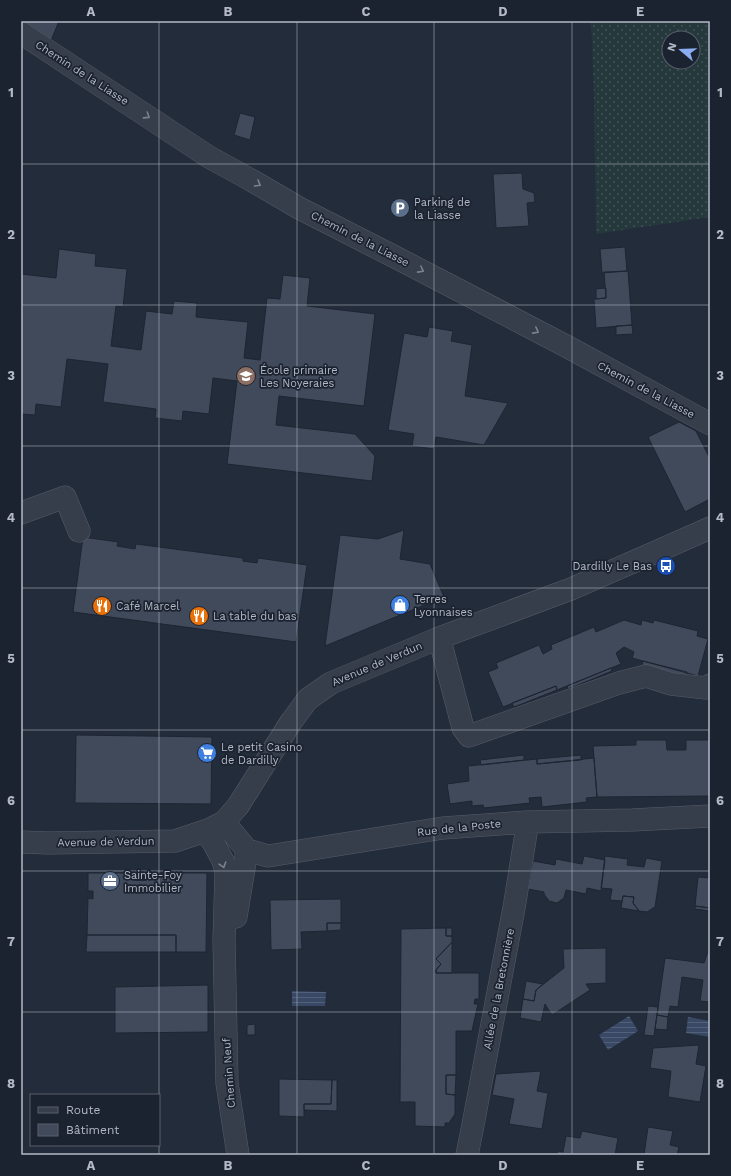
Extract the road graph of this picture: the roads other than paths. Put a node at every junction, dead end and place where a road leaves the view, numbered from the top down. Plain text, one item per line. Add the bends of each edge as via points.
1 (21, 34) edge
2 (710, 424) edge
3 (21, 513) edge
4 (710, 528) edge
5 (79, 531) dead end
6 (442, 648) dead end
7 (710, 685) edge
8 (710, 816) edge
9 (527, 822) junction
10 (214, 826) junction
11 (21, 842) edge
12 (247, 850) junction
13 (225, 990) junction
14 (238, 1155) edge
15 (467, 1155) edge

1 -> 2 street, Chemin de la Liasse via 209,157 292,204 559,342
3 - 5 street via 65,497
4 - 10 street, Avenue de Verdun via 571,588 439,638 331,683 308,699 238,806
6 - 7 street via 463,728 469,736 619,683 646,676 671,684 706,688
8 - 9 street, Rue de la Poste
9 - 12 street, Rue de la Poste via 443,828 268,856
9 - 15 street, Allée de la Bretonnière via 514,908
10 - 11 street, Avenue de Verdun via 175,841
10 - 12 street
10 -> 13 street, Chemin Neuf via 213,842 226,872
12 - 13 street, Chemin Neuf
13 - 14 street, Chemin Neuf via 227,1083

